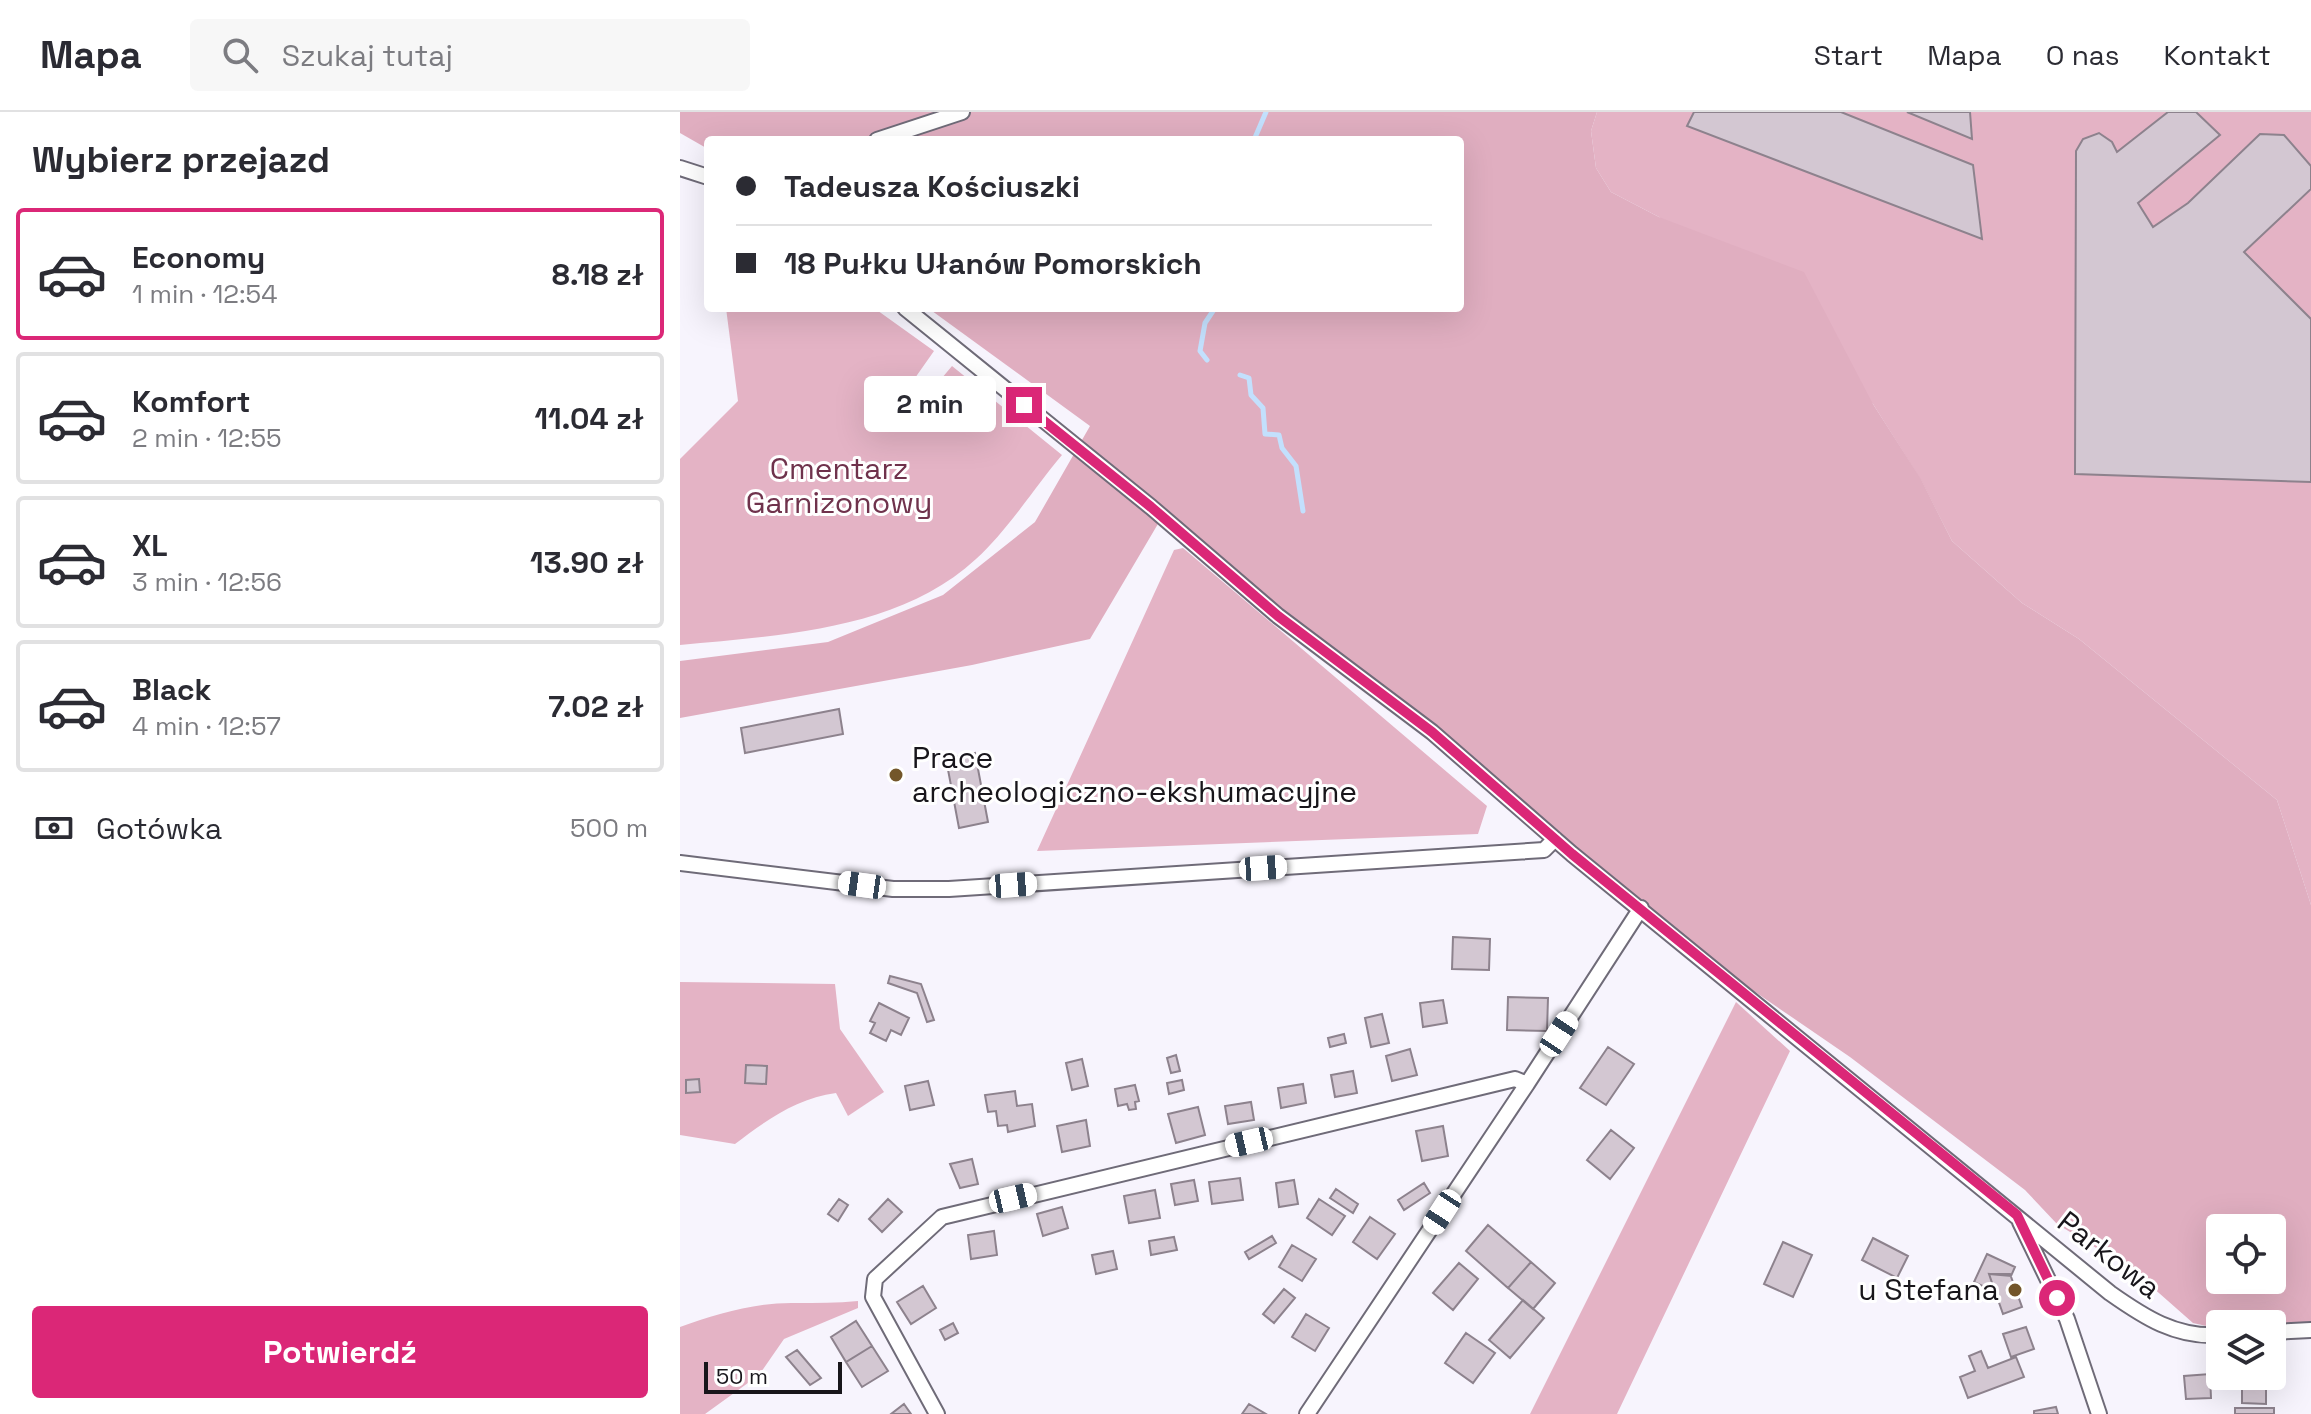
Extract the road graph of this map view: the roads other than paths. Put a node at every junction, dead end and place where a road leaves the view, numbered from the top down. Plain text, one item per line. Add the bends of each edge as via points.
1 (962, 112) edge
2 (889, 136) edge
3 (680, 168) edge
4 (704, 176) edge
5 (910, 312) edge
6 (1555, 839) junction
7 (680, 863) edge
8 (1641, 908) junction
9 (1527, 1084) junction
10 (2017, 1215) junction
11 (2311, 1330) edge
12 (2286, 1331) edge
13 (2206, 1334) edge
14 (937, 1414) edge
15 (1307, 1414) edge
16 (2099, 1414) edge

1 - 2 street
3 - 4 street
5 - 6 street, Parkowa via 1278,616 1432,732
6 - 7 street via 1544,850 949,889 893,889
6 - 8 street, Parkowa
8 - 9 street
8 - 10 street, Parkowa
9 - 14 street via 1515,1079 942,1217 875,1279 873,1297
9 - 15 street
10 - 13 street, Parkowa via 2146,1319 2181,1333
10 - 16 street via 2067,1319
11 - 12 street

